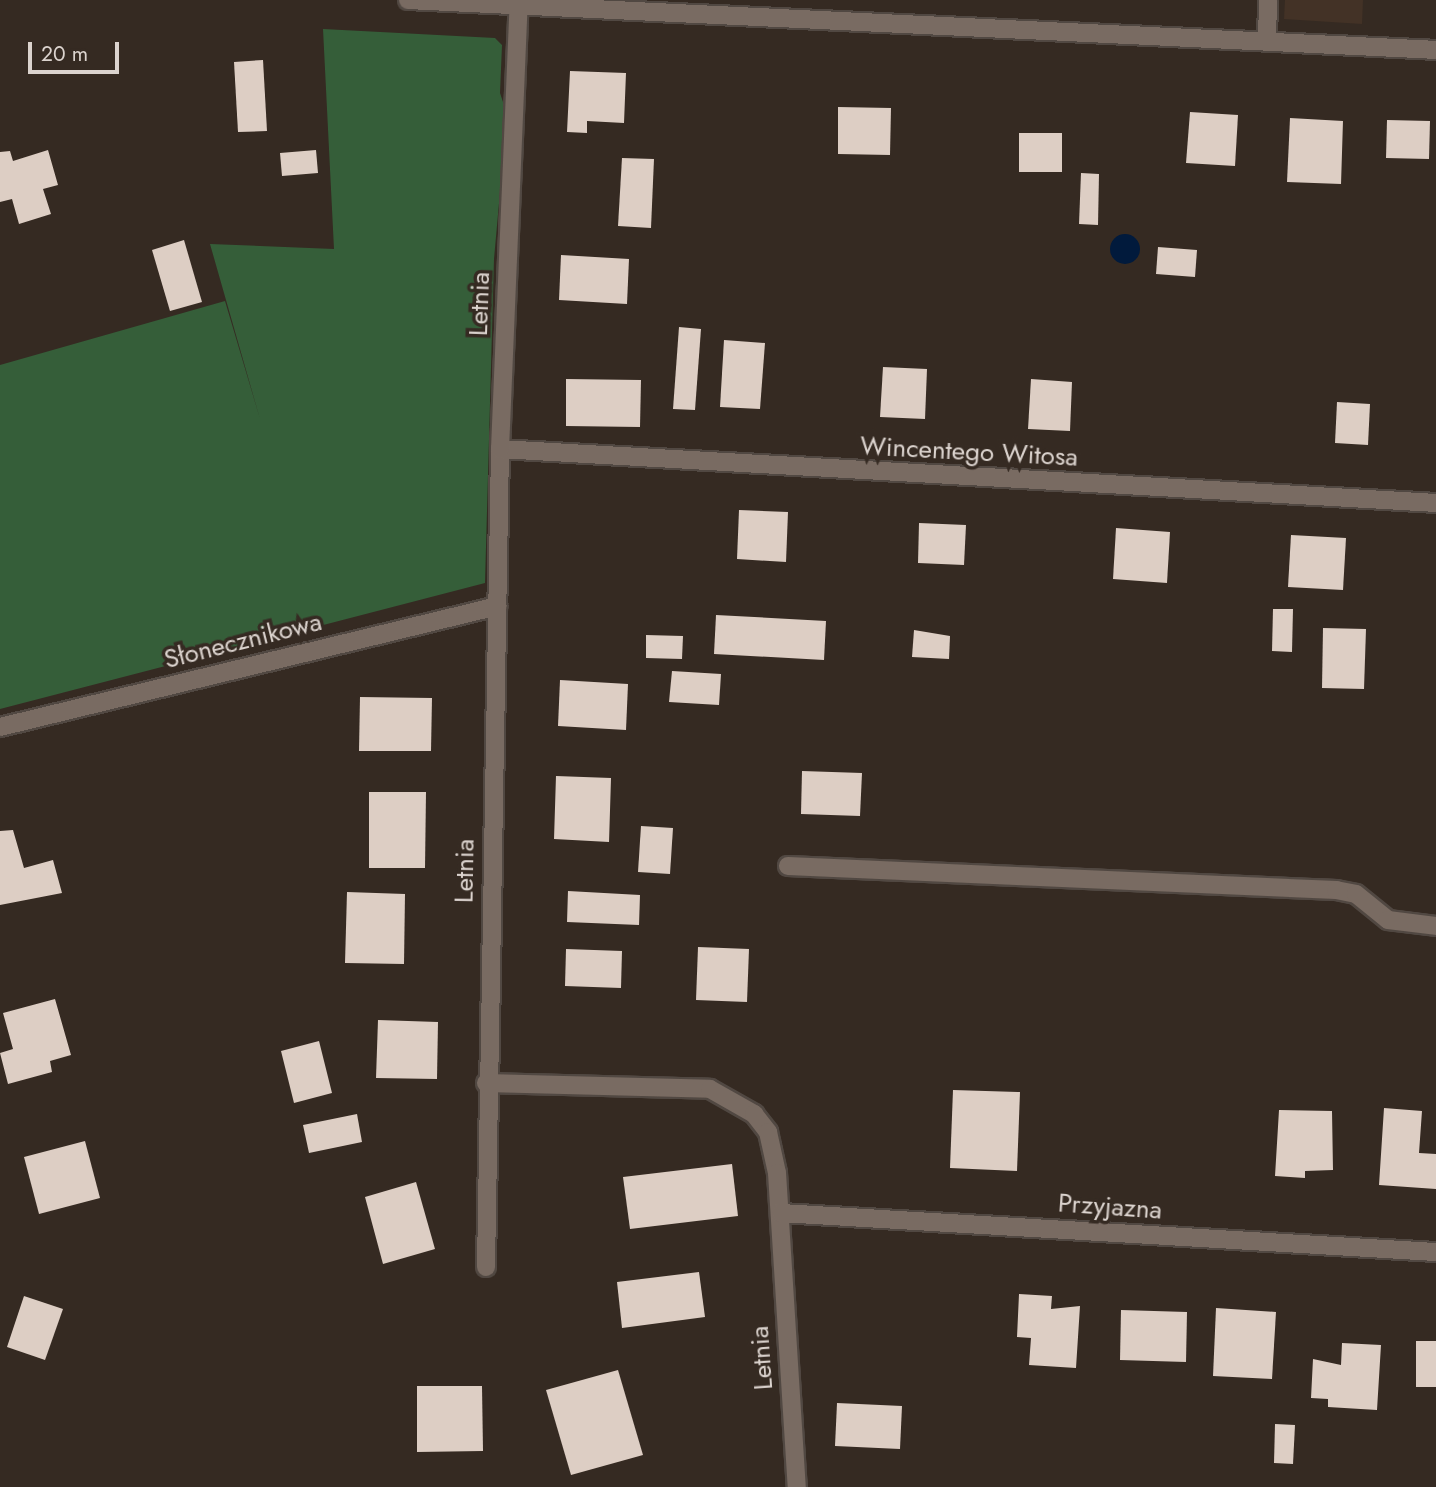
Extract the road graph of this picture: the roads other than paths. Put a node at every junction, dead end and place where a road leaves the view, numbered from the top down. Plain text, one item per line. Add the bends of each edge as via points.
1 (408, 0) edge
2 (1268, 0) edge
3 (519, 3) edge
4 (1266, 41) junction
5 (1436, 50) edge
6 (500, 449) junction
7 (1436, 503) edge
8 (498, 606) junction
9 (0, 727) edge
10 (788, 866) dead end
11 (1436, 926) edge
12 (486, 1083) junction
13 (781, 1213) junction
14 (1436, 1252) edge
15 (486, 1268) dead end
16 (797, 1487) edge

1 - 3 street
2 - 4 street
3 - 4 street
3 - 6 street, Letnia
4 - 5 street
6 - 7 street, Wincentego Witosa
6 - 8 street, Letnia
8 - 9 street, Słonecznikowa
8 - 12 street, Letnia
10 - 11 street via 1336,890 1356,894 1388,920
12 - 13 street, Letnia via 710,1089 735,1098 768,1132
12 - 15 street
13 - 14 street, Przyjazna
13 - 16 street, Letnia

